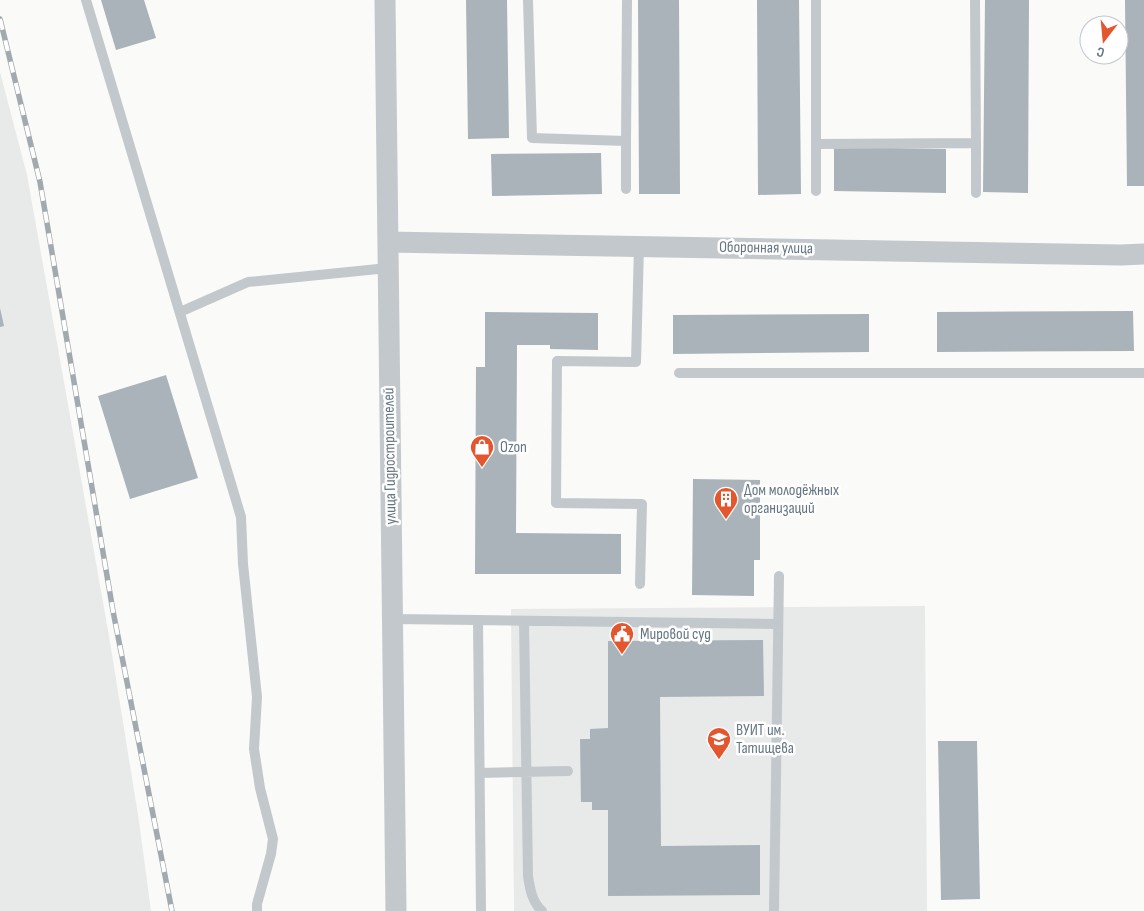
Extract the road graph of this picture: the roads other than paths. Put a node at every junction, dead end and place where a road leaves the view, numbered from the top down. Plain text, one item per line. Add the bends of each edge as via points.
1 (86, 0) edge
2 (385, 0) edge
3 (528, 0) edge
4 (627, 0) edge
5 (816, 0) edge
6 (976, 0) edge
7 (626, 141) junction
8 (976, 143) junction
9 (816, 144) junction
10 (626, 190) dead end
11 (816, 191) dead end
12 (976, 193) dead end
13 (388, 242) junction
14 (639, 246) junction
15 (1144, 254) edge
16 (388, 268) junction
17 (180, 312) junction
18 (679, 373) dead end
19 (1144, 373) edge
20 (779, 576) dead end
21 (640, 584) dead end
22 (392, 619) junction
23 (478, 620) junction
24 (524, 621) junction
25 (778, 624) junction
26 (568, 771) dead end
27 (526, 772) junction
28 (480, 773) junction
29 (257, 911) edge
30 (396, 911) edge
31 (481, 911) edge
32 (542, 911) edge
33 (774, 911) edge

1 - 17 lane
2 - 13 street, улица Гидростроителей
3 - 7 lane via 532,138
4 - 7 lane
5 - 9 lane
6 - 8 lane
7 - 10 lane
8 - 9 lane
8 - 12 lane
9 - 11 lane
13 - 14 street, Оборонная улица
13 - 16 street, улица Гидростроителей
14 - 15 street, Оборонная улица
14 - 21 lane via 636,362 557,361 556,503 642,504
16 - 17 lane via 248,282
16 - 22 street, улица Гидростроителей
17 - 29 lane via 241,517 257,698 254,749 273,839
18 - 19 lane
20 - 25 lane
22 - 23 lane
22 - 30 street, улица Гидростроителей
23 - 24 lane
23 - 28 lane
24 - 25 lane
24 - 27 lane
25 - 33 lane
26 - 27 lane
27 - 28 lane
27 - 32 lane via 528,876 530,893
28 - 31 lane

